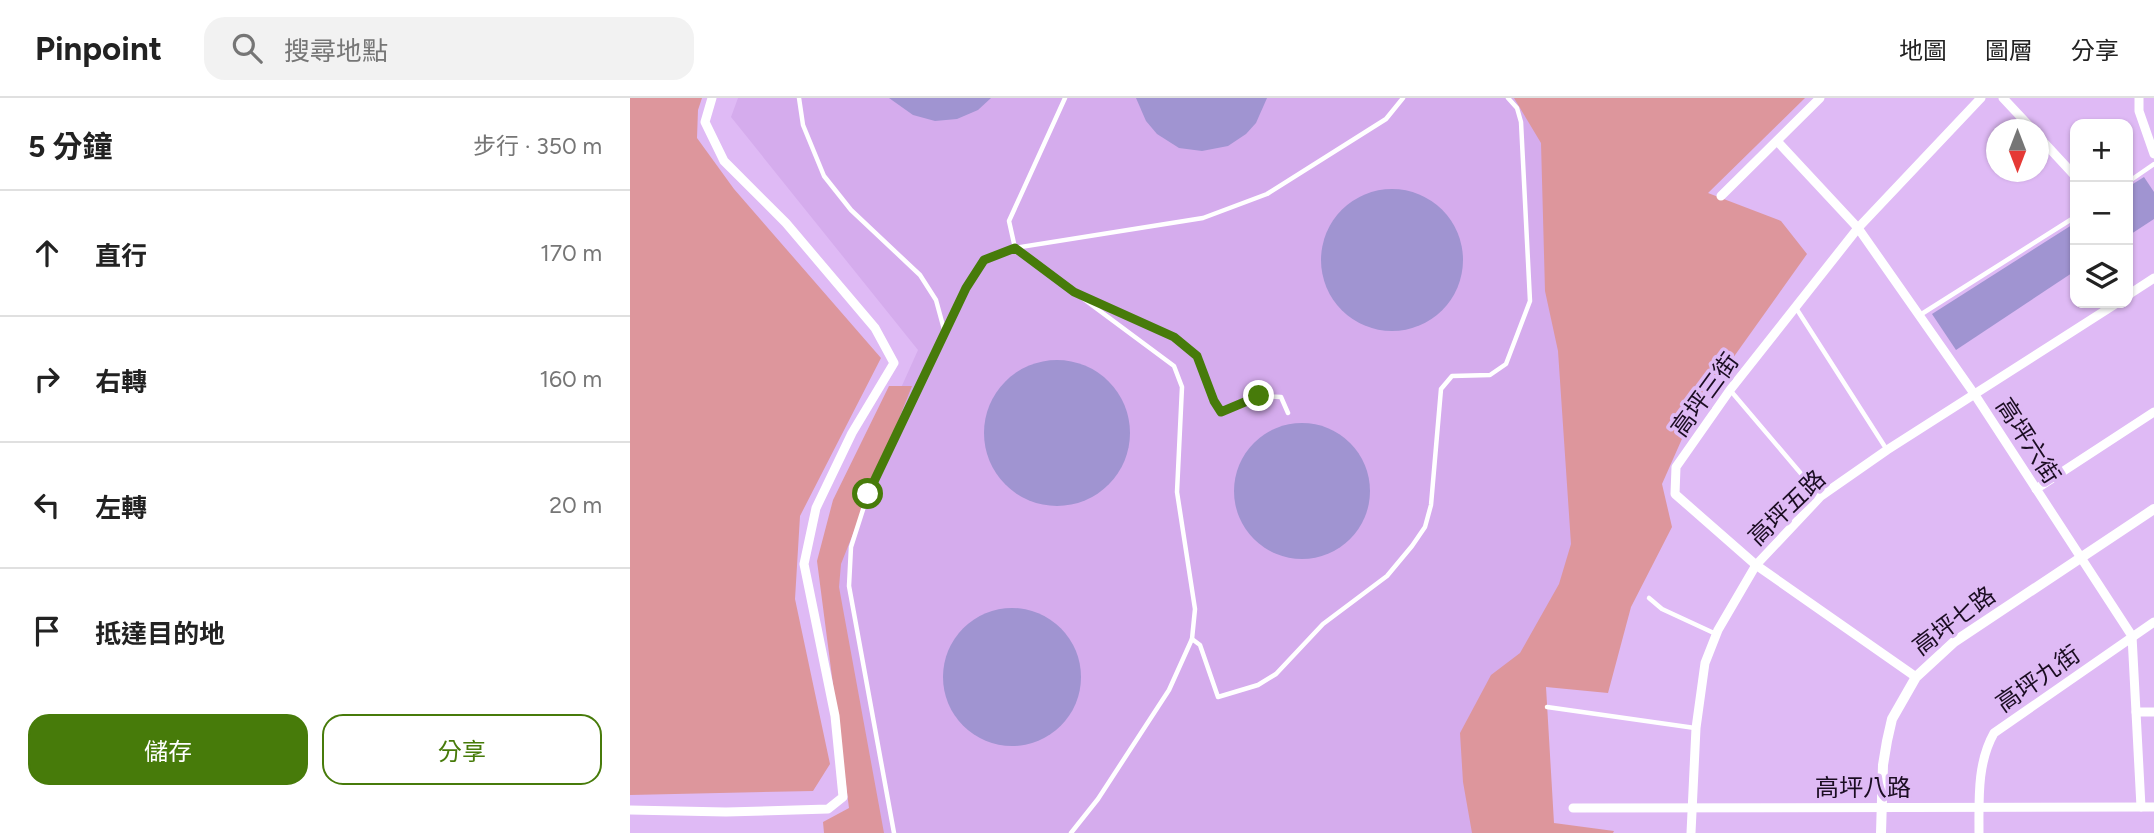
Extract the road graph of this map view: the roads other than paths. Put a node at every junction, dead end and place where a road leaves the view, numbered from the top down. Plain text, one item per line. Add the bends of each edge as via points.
1 (712, 98) edge
2 (799, 98) edge
3 (1065, 98) edge
4 (1403, 98) edge
5 (1508, 98) edge
6 (1820, 98) edge
7 (1981, 98) edge
8 (2003, 98) edge
9 (2138, 98) edge
10 (2023, 119) edge
11 (1777, 141) junction
12 (2049, 147) edge
13 (2154, 154) edge
14 (2154, 164) edge
15 (2070, 170) edge
16 (2133, 179) edge
17 (1721, 196) dead end
18 (2070, 220) edge
19 (1858, 228) junction
20 (1015, 248) junction
21 (2154, 278) edge
22 (1074, 292) junction
23 (2133, 292) edge
24 (1795, 307) junction
25 (2108, 308) edge
26 (1920, 315) junction
27 (945, 333) junction
28 (1730, 390) junction
29 (1975, 395) junction
30 (1288, 412) dead end
31 (2154, 412) edge
32 (1887, 450) junction
33 (2036, 489) junction
34 (1821, 496) junction
35 (2154, 509) edge
36 (2082, 556) junction
37 (1756, 565) junction
38 (1649, 598) dead end
39 (2154, 622) edge
40 (1716, 635) junction
41 (2132, 636) junction
42 (1192, 639) junction
43 (1916, 677) junction
44 (1547, 707) dead end
45 (2136, 712) junction
46 (2154, 712) edge
47 (1696, 728) junction
48 (1979, 807) junction
49 (2141, 807) junction
50 (2154, 807) edge
51 (1573, 808) dead end
52 (1692, 808) junction
53 (1881, 808) junction
54 (630, 810) edge
55 (894, 833) edge
56 (1071, 833) edge
57 (1691, 833) edge
58 (1881, 833) edge
59 (1979, 833) edge

1 - 54 street via 705,122 724,161 786,223 875,328 894,363 852,433 816,508 804,564 835,716 843,797 828,809
2 - 27 lane via 803,125 824,176 851,209 920,275 936,300
3 - 20 lane via 1009,221
4 - 20 lane via 1386,119 1267,194 1203,218
5 - 42 lane via 1521,122 1530,301 1506,364 1490,374 1452,376 1440,389 1431,505 1425,527 1387,576 1323,624 1276,674 1258,685 1218,697 1200,645
6 - 11 street
7 - 19 street, 高坪三街
8 - 10 street
9 - 13 street
11 - 17 street
11 - 19 street, 高坪六街
12 - 15 street
14 - 16 lane
18 - 26 lane
19 - 24 street, 高坪三街
19 - 26 street, 高坪六街
20 - 22 lane
20 - 27 lane via 984,260
21 - 23 street
22 - 30 lane via 1174,337 1197,356 1221,412 1259,396 1281,397
22 - 42 lane via 1174,366 1182,387 1177,492 1195,608
24 - 28 street, 高坪三街
24 - 32 lane
25 - 29 street, 高坪五路
26 - 29 street, 高坪六街
27 - 55 lane via 868,494 851,547 849,586
28 - 34 lane
28 - 37 street, 高坪三街 via 1676,467 1675,494
29 - 32 street, 高坪五路
29 - 33 street, 高坪六街
31 - 33 street
32 - 34 street, 高坪五路
33 - 36 street, 高坪六街
34 - 37 street, 高坪五路
35 - 36 street, 高坪七路
36 - 41 street, 高坪六街
36 - 43 street, 高坪七路 via 1954,642
37 - 40 street, 高坪五路
37 - 43 street, 高坪三街
38 - 40 lane
39 - 41 street, 高坪九街
40 - 47 street, 高坪五路 via 1705,663
41 - 45 street, 高坪六街
41 - 48 street, 高坪九街 via 1994,733 1985,749
42 - 56 lane via 1169,690
43 - 53 street, 高坪七路 via 1892,719
44 - 47 lane
45 - 46 street
45 - 49 street, 高坪六街
47 - 52 street, 高坪五路
48 - 49 street, 高坪八路
48 - 53 street, 高坪八路
48 - 59 street, 高坪九街
49 - 50 street, 高坪八路
51 - 52 street, 高坪八路
52 - 53 street, 高坪八路
52 - 57 street, 高坪五路
53 - 58 street, 高坪七路

